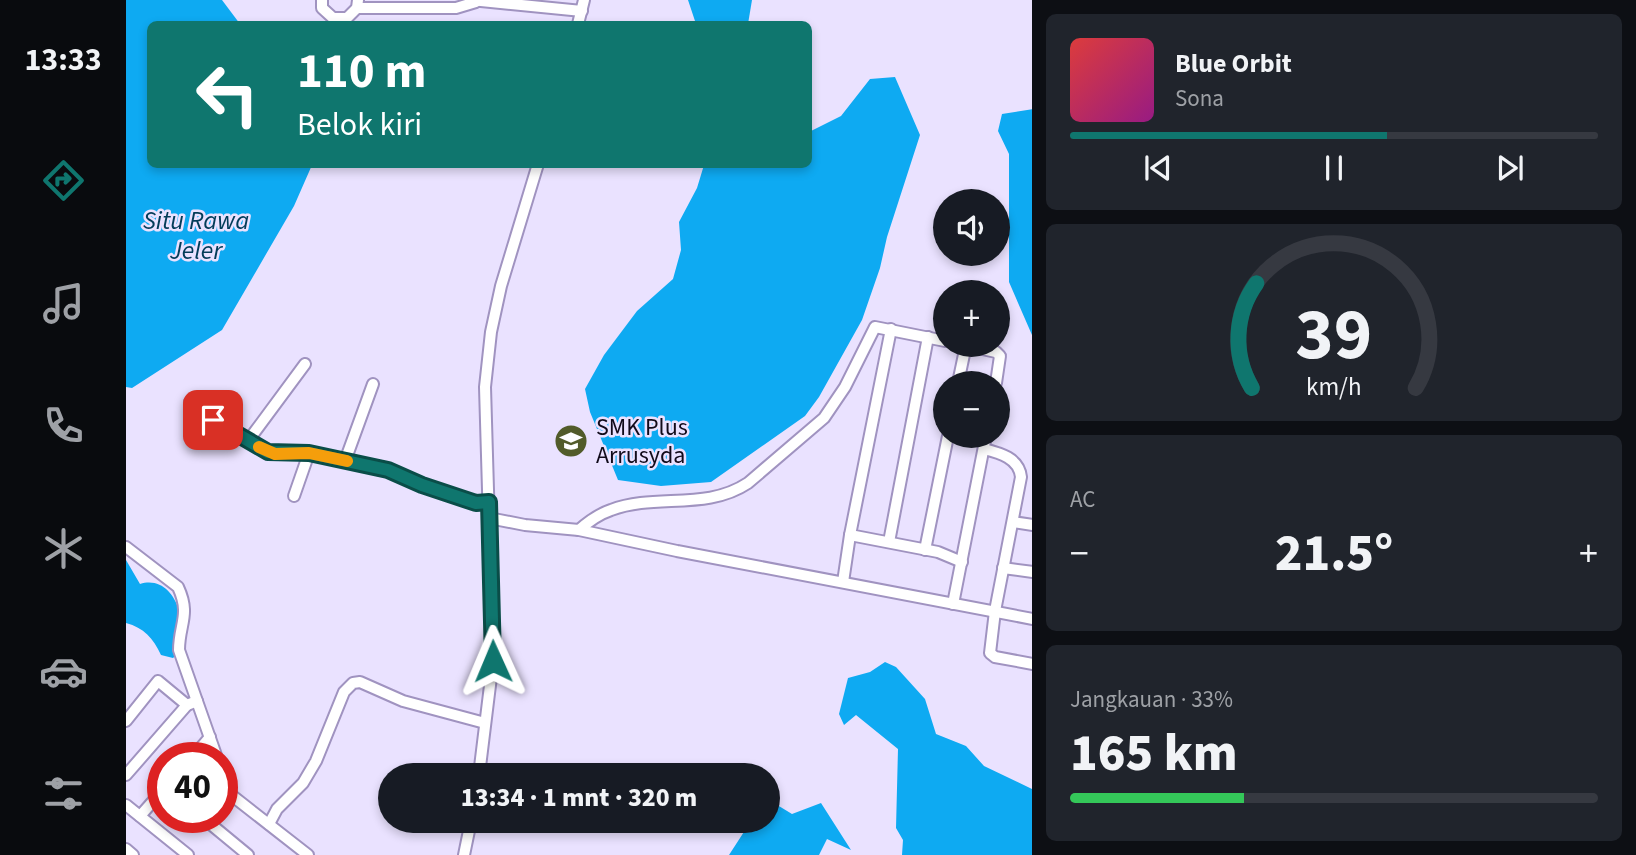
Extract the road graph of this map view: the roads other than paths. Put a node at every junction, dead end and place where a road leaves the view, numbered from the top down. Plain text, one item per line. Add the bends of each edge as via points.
1 (322, 0) edge
2 (473, 1) edge
3 (358, 4) edge
4 (583, 5) edge
5 (537, 168) edge
6 (891, 329) junction
7 (928, 337) junction
8 (933, 338) edge
9 (305, 364) dead end
10 (373, 384) dead end
11 (190, 402) dead end
12 (248, 441) junction
13 (946, 448) edge
14 (984, 449) joint
15 (309, 453) junction
16 (345, 461) junction
17 (294, 496) dead end
18 (489, 502) junction
19 (489, 518) junction
20 (1013, 522) junction
21 (1032, 525) edge
22 (579, 530) junction
23 (850, 535) junction
24 (889, 542) junction
25 (126, 547) edge
26 (925, 550) junction
27 (962, 562) junction
28 (1003, 568) junction
29 (1032, 572) edge
30 (843, 582) junction
31 (953, 604) junction
32 (995, 611) junction
33 (1032, 619) edge
34 (1032, 664) edge
35 (192, 703) junction
36 (126, 721) edge
37 (485, 723) junction
38 (210, 737) junction
39 (206, 742) edge
40 (212, 742) edge
41 (480, 763) edge
42 (126, 775) edge
43 (238, 799) edge
44 (126, 805) edge
45 (147, 808) edge
46 (140, 816) junction
47 (269, 824) junction
48 (221, 833) edge
49 (469, 833) edge
50 (126, 849) edge
51 (174, 851) edge
52 (304, 854) edge
53 (133, 855) edge
54 (188, 855) edge
55 (248, 855) edge
56 (464, 855) edge

1 - 3 street via 322,8 333,18 347,18
2 - 3 street via 456,8
2 - 4 street
5 - 18 street via 491,332 485,387
6 - 7 street
6 - 22 street via 874,328 824,418 738,490 707,500 613,509
6 - 23 street
7 - 8 street
7 - 24 street
9 - 12 street
10 - 16 street
11 - 12 street
12 - 15 street via 275,454
13 - 26 street
14 - 20 street via 1008,457 1020,469
14 - 27 street
15 - 16 street
15 - 17 street
16 - 18 street via 388,470 476,503
18 - 19 street
19 - 22 street
19 - 37 street via 493,661
20 - 21 street
20 - 28 street
22 - 30 street
23 - 24 street
23 - 30 street
24 - 26 street
25 - 35 street via 178,587 183,596 185,619 179,650
26 - 27 street
27 - 31 street
28 - 29 street
28 - 32 street
30 - 31 street
31 - 32 street
32 - 33 street
32 - 34 street via 990,653
35 - 36 street via 158,681
35 - 38 street
35 - 42 street
37 - 41 street
37 - 47 street via 353,683 344,692 303,783
38 - 39 street
38 - 40 street
43 - 47 street
44 - 46 street
45 - 46 street
46 - 51 street
47 - 52 street
48 - 55 street
49 - 56 street
50 - 53 street
51 - 54 street

